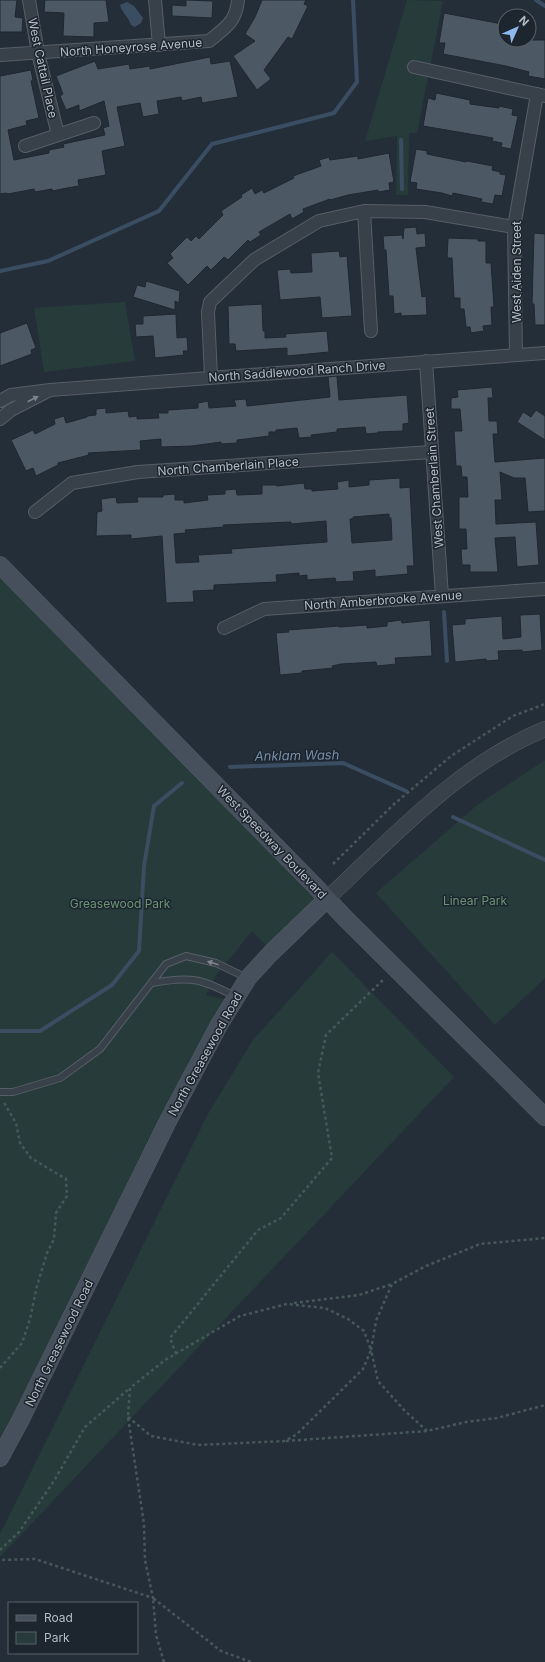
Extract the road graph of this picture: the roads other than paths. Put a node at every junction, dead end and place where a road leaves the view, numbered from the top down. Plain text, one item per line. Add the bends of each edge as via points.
1 (29, 0) edge
2 (155, 0) edge
3 (238, 0) edge
4 (159, 45) junction
5 (38, 53) junction
6 (0, 55) edge
7 (414, 67) dead end
8 (541, 95) edge
9 (94, 123) dead end
10 (58, 135) junction
11 (25, 146) dead end
12 (364, 211) junction
13 (514, 227) junction
14 (371, 331) dead end
15 (545, 353) edge
16 (516, 355) junction
17 (426, 361) junction
18 (211, 377) junction
19 (50, 390) junction
20 (0, 401) edge
21 (0, 419) edge
22 (431, 452) junction
23 (35, 512) dead end
24 (0, 565) edge
25 (545, 588) edge
26 (442, 596) junction
27 (224, 628) dead end
28 (545, 729) edge
29 (326, 899) junction
30 (248, 978) junction
31 (152, 983) junction
32 (236, 997) junction
33 (0, 1093) edge
34 (545, 1117) edge
35 (0, 1458) edge

1 - 5 street, West Cattail Place
2 - 4 street
3 - 4 street, North Honeyrose Avenue via 237,12 230,25 209,41
4 - 5 street, North Honeyrose Avenue
5 - 6 street, North Honeyrose Avenue
5 - 10 street, West Cattail Place
7 - 8 street
8 - 13 street, West Aiden Street
9 - 10 street
10 - 11 street
12 - 13 street via 425,212
12 - 14 street
12 - 18 street via 319,221 254,260 208,301
13 - 16 street, West Aiden Street
15 - 16 street, North Saddlewood Ranch Drive
16 - 17 street, North Saddlewood Ranch Drive
17 - 18 street, North Saddlewood Ranch Drive
17 - 22 street, West Chamberlain Street
18 - 19 street, North Saddlewood Ranch Drive
19 - 20 street, North Saddlewood Ranch Drive via 11,395
21 -> 19 street, North Saddlewood Ranch Drive via 11,410
22 - 23 street, North Chamberlain Place via 138,472 72,482
22 - 26 street, West Chamberlain Street
24 - 29 main road, West Speedway Boulevard
25 - 26 street, North Amberbrooke Avenue
26 - 27 street, North Amberbrooke Avenue via 264,609
28 - 29 street, North Greasewood Road via 522,738 455,781
29 - 30 main road, North Greasewood Road
29 - 34 main road, West Speedway Boulevard
30 -> 31 lane via 216,963 186,956 166,964
30 - 32 main road, North Greasewood Road
31 - 32 lane via 190,978 212,984
31 - 33 lane via 100,1049 60,1078 13,1092
32 - 35 main road, North Greasewood Road via 168,1121

